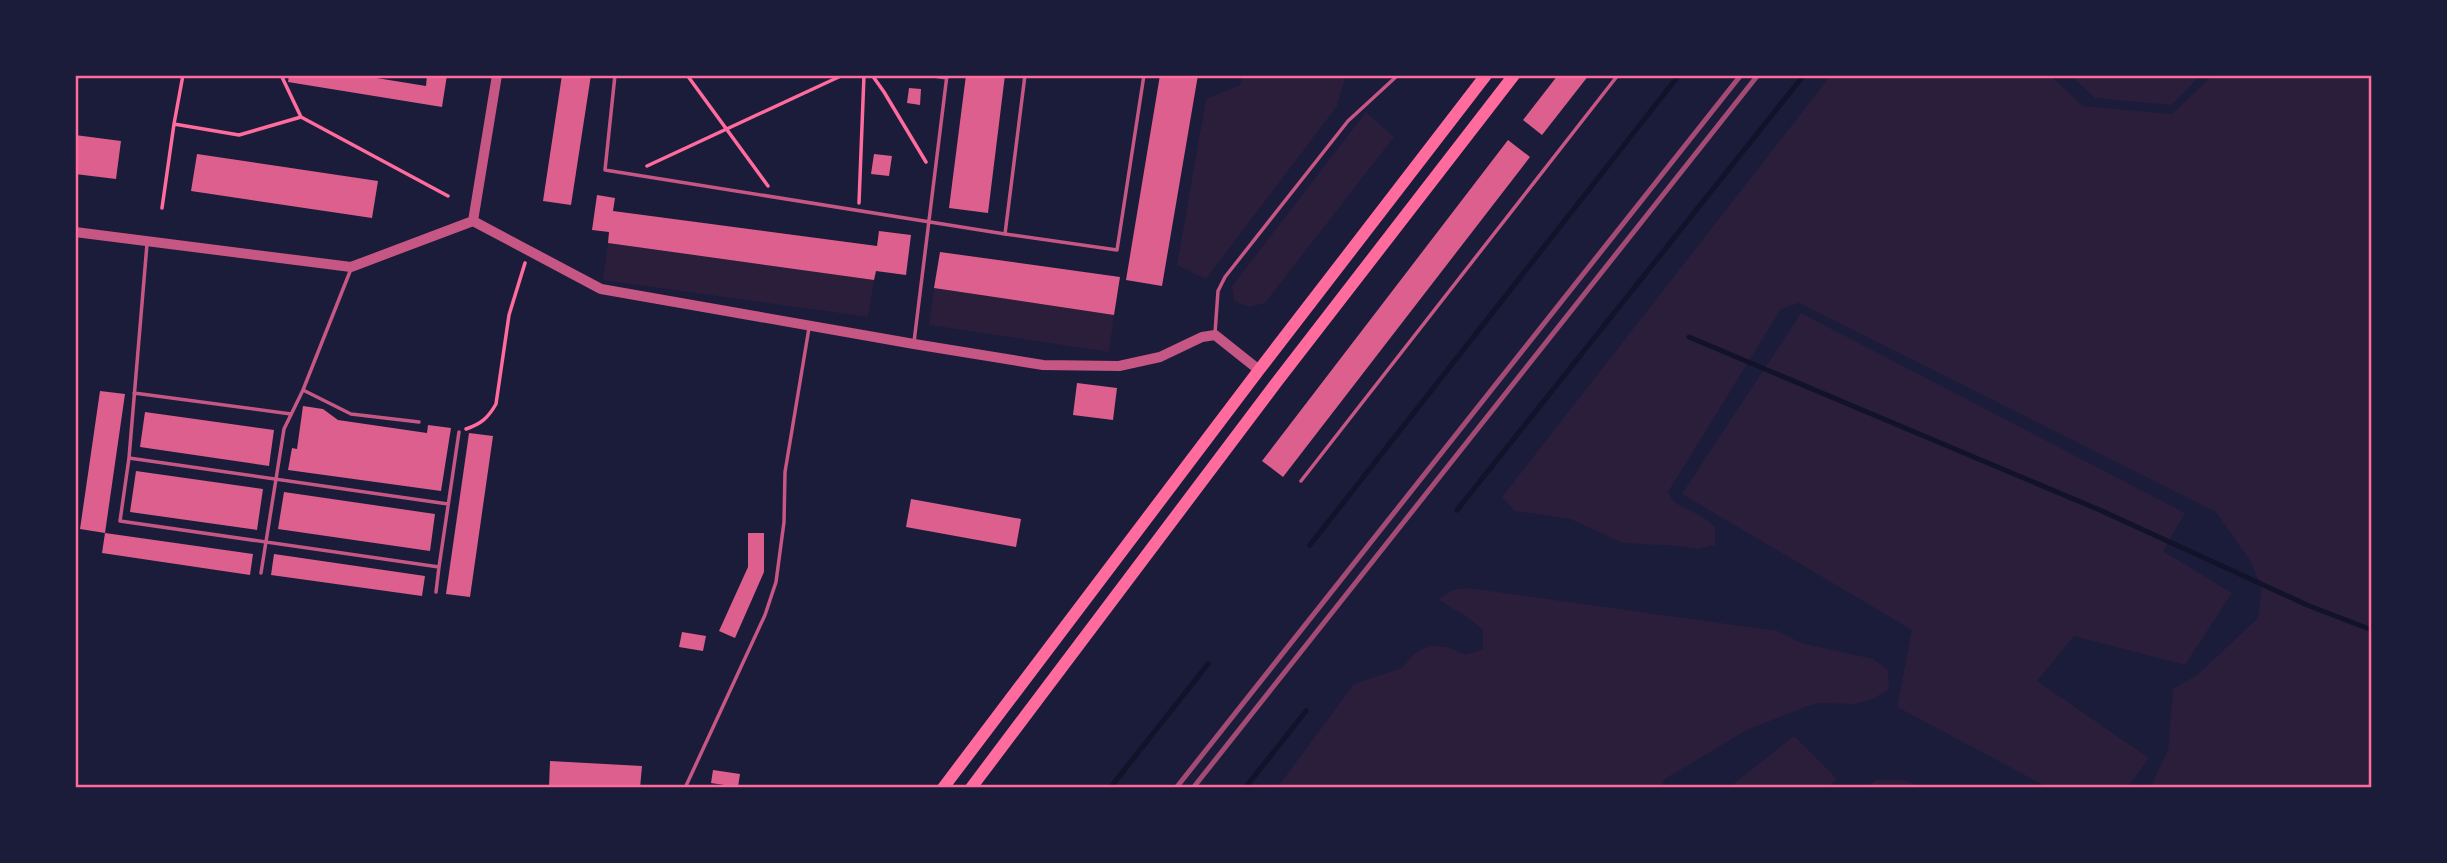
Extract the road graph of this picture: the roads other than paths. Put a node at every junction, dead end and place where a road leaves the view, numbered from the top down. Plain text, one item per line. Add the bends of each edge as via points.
1 (497, 75) edge
2 (615, 75) edge
3 (927, 75) edge
4 (1025, 75) edge
5 (1144, 75) edge
6 (1398, 75) edge
7 (1486, 75) edge
8 (1514, 75) edge
9 (1618, 75) edge
10 (947, 77) edge
11 (473, 221) junction
12 (929, 223) junction
13 (75, 232) edge
14 (1005, 234) junction
15 (147, 242) junction
16 (351, 267) junction
17 (810, 326) junction
18 (1215, 335) junction
19 (914, 344) junction
20 (1259, 370) junction
21 (303, 390) junction
22 (134, 393) junction
23 (291, 414) junction
24 (419, 422) dead end
25 (459, 432) road end
26 (129, 458) junction
27 (276, 479) junction
28 (1301, 481) dead end
29 (448, 504) junction
30 (266, 542) junction
31 (439, 567) junction
32 (261, 573) dead end
33 (436, 592) dead end
34 (685, 788) edge
35 (943, 788) edge
36 (971, 788) edge

1 - 11 street
2 - 12 lane via 605,170
3 - 10 lane
4 - 14 lane
5 - 14 lane via 1117,250
6 - 18 lane via 1348,121 1225,277 1218,291
7 - 20 highway
8 - 36 highway
9 - 28 lane
10 - 12 lane
11 - 16 street
11 - 17 street via 601,289
12 - 14 lane
12 - 19 lane
13 - 15 street
15 - 16 street
15 - 22 lane
16 - 21 lane
17 - 19 street
17 - 34 lane via 785,472 776,582
18 - 19 street via 1160,357 1119,366 1043,365
18 - 20 street
20 - 35 highway
21 - 23 lane
21 - 24 lane via 351,414
22 - 23 lane
22 - 26 lane
23 - 27 lane
25 - 29 lane
26 - 27 lane
26 - 30 lane via 120,521
27 - 29 lane
27 - 30 lane
29 - 31 lane
30 - 31 lane
30 - 32 lane
31 - 33 lane

